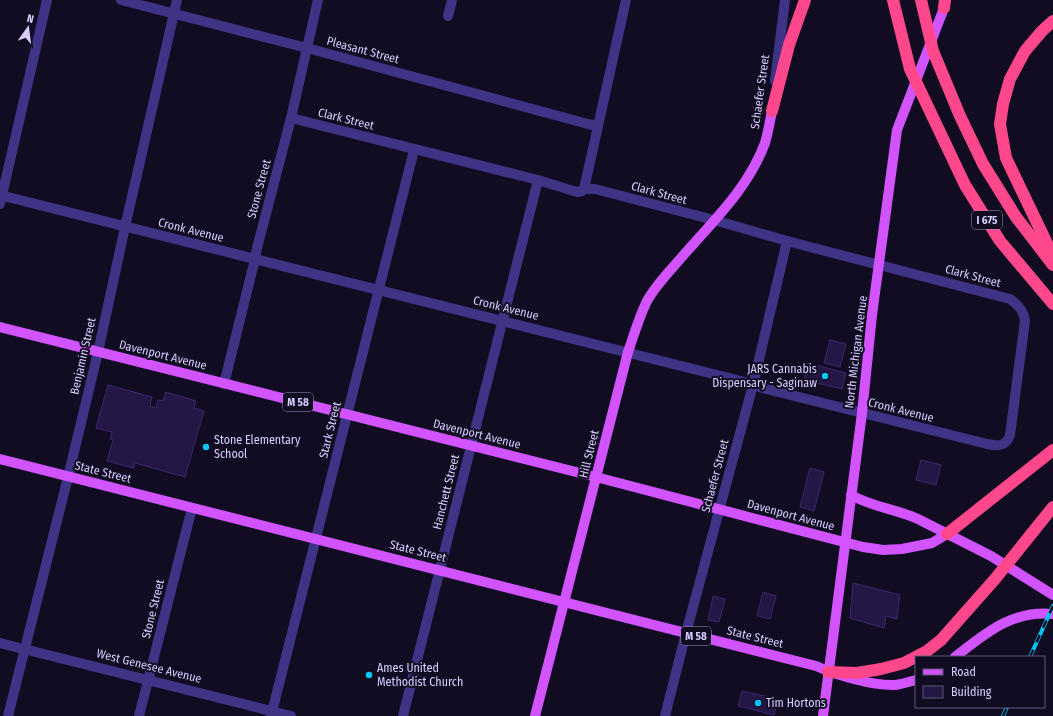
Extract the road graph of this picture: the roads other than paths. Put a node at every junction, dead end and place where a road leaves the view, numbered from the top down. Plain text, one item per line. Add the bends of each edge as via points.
1 (47, 0) edge
2 (121, 0) edge
3 (177, 0) edge
4 (318, 0) edge
5 (452, 0) edge
6 (626, 0) edge
7 (785, 0) edge
8 (805, 0) edge
9 (893, 0) edge
10 (921, 0) edge
11 (946, 3) edge
12 (174, 14) junction
13 (448, 16) dead end
14 (1053, 21) edge
15 (306, 48) junction
16 (772, 111) junction
17 (291, 118) junction
18 (598, 126) junction
19 (414, 150) junction
20 (538, 180) junction
21 (584, 189) junction
22 (1, 198) edge
23 (714, 220) junction
24 (125, 227) junction
25 (787, 241) junction
26 (1053, 256) edge
27 (255, 259) junction
28 (880, 265) junction
29 (1053, 265) edge
30 (379, 290) junction
31 (1053, 304) edge
32 (503, 321) junction
33 (0, 327) edge
34 (98, 352) junction
35 (628, 352) junction
36 (224, 384) junction
37 (753, 385) junction
38 (862, 413) junction
39 (347, 414) junction
40 (1004, 443) joint
41 (471, 446) junction
42 (1053, 450) edge
43 (0, 459) edge
44 (68, 477) junction
45 (596, 477) junction
46 (851, 494) junction
47 (1053, 507) edge
48 (192, 508) junction
49 (720, 509) junction
50 (947, 534) junction
51 (316, 538) junction
52 (845, 542) junction
53 (440, 570) junction
54 (1053, 595) edge
55 (563, 602) junction
56 (1053, 614) edge
57 (686, 633) junction
58 (0, 643) edge
59 (25, 649) junction
60 (917, 656) edge
61 (957, 656) edge
62 (915, 657) edge
63 (828, 672) junction
64 (148, 679) junction
65 (915, 680) edge
66 (271, 714) edge
67 (8, 716) edge
68 (139, 716) edge
69 (291, 716) edge
70 (403, 716) edge
71 (535, 716) edge
72 (666, 716) edge
73 (822, 716) edge

1 - 22 street
2 - 12 street, Pleasant Street
3 - 12 street, Benjamin Street
4 - 15 street, Stone Street
5 - 13 street
6 - 18 street
7 - 16 street, Schaefer Street
8 - 16 highway
9 - 31 highway, I 675 via 910,69 965,185 1000,241
10 - 29 highway, I 675 via 933,50 983,164 1016,217
11 - 28 main road, North Michigan Avenue via 898,130
12 - 15 street, Pleasant Street
12 - 24 street, Benjamin Street
14 - 26 highway via 1025,52 1010,79 1000,124 1006,158
15 - 17 street, Stone Street
15 - 18 street, Pleasant Street
16 - 23 main road, Schaefer Street via 765,142 755,165 735,196
17 - 19 street, Clark Street
17 - 27 street, Stone Street
18 - 21 street
19 - 20 street, Clark Street
19 - 30 street, Stark Street
20 - 21 street, Clark Street via 577,192
20 - 32 street, Hanchett Street
21 - 23 street, Clark Street via 595,189
22 - 24 street, Cronk Avenue
23 - 25 street, Clark Street
23 - 35 main road, Hill Street via 647,301
24 - 27 street, Cronk Avenue
24 - 34 street, Benjamin Street
25 - 28 street, Clark Street
25 - 37 street, Schaefer Street
27 - 30 street, Cronk Avenue
27 - 36 street, Stone Street
28 - 38 main road, North Michigan Avenue
28 - 40 street, Clark Street via 1010,299 1020,306 1025,321 1010,435
30 - 32 street, Cronk Avenue
30 - 39 street, Stark Street
32 - 35 street, Cronk Avenue
32 - 41 street, Hanchett Street
33 - 34 main road, Davenport Avenue / M 58
34 - 36 main road, Davenport Avenue / M 58
34 - 44 street, Benjamin Street
35 - 37 street, Cronk Avenue
35 - 45 main road, Hill Street
36 - 39 main road, Davenport Avenue / M 58
37 - 38 street, Cronk Avenue
37 - 49 street, Schaefer Street
38 - 40 street, Cronk Avenue via 987,444 997,446
38 - 46 main road, North Michigan Avenue
39 - 41 main road, Davenport Avenue / M 58
39 - 51 street, Stark Street
41 - 45 main road, Davenport Avenue / M 58
41 - 53 street, Hanchett Street
42 - 50 highway
43 - 44 main road, State Street / M 58
44 - 48 main road, State Street / M 58
44 - 59 street, Benjamin Street
45 - 49 main road, Davenport Avenue / M 58
45 - 55 main road, Hill Street
46 - 50 main road via 872,504 906,513
46 - 52 main road, North Michigan Avenue
47 - 60 highway via 995,579 941,640
48 - 51 main road, State Street / M 58
48 - 64 street, Stone Street
49 - 52 main road, Davenport Avenue / M 58
49 - 57 street, Schaefer Street
50 - 52 main road, Davenport Avenue / M 58 via 932,543 902,549 883,550
50 - 54 main road via 991,556
51 - 53 main road, State Street / M 58
51 - 66 street, Stark Street
52 - 63 main road, North Michigan Avenue
53 - 55 main road, State Street / M 58
53 - 70 street, Hanchett Street
55 - 57 main road, State Street / M 58
55 - 71 main road, Hill Street
56 - 61 main road via 1028,614 1006,621
57 - 63 main road, State Street / M 58 via 816,666
57 - 72 street, Schaefer Street
58 - 59 street, West Genesee Avenue
59 - 64 street, West Genesee Avenue
59 - 67 street, Benjamin Street
62 - 63 highway via 881,669 857,673
63 - 65 main road, State Street via 874,684 895,685
63 - 73 main road, North Michigan Avenue
64 - 66 street, West Genesee Avenue
64 - 68 street, Stone Street
66 - 69 street, West Genesee Avenue

